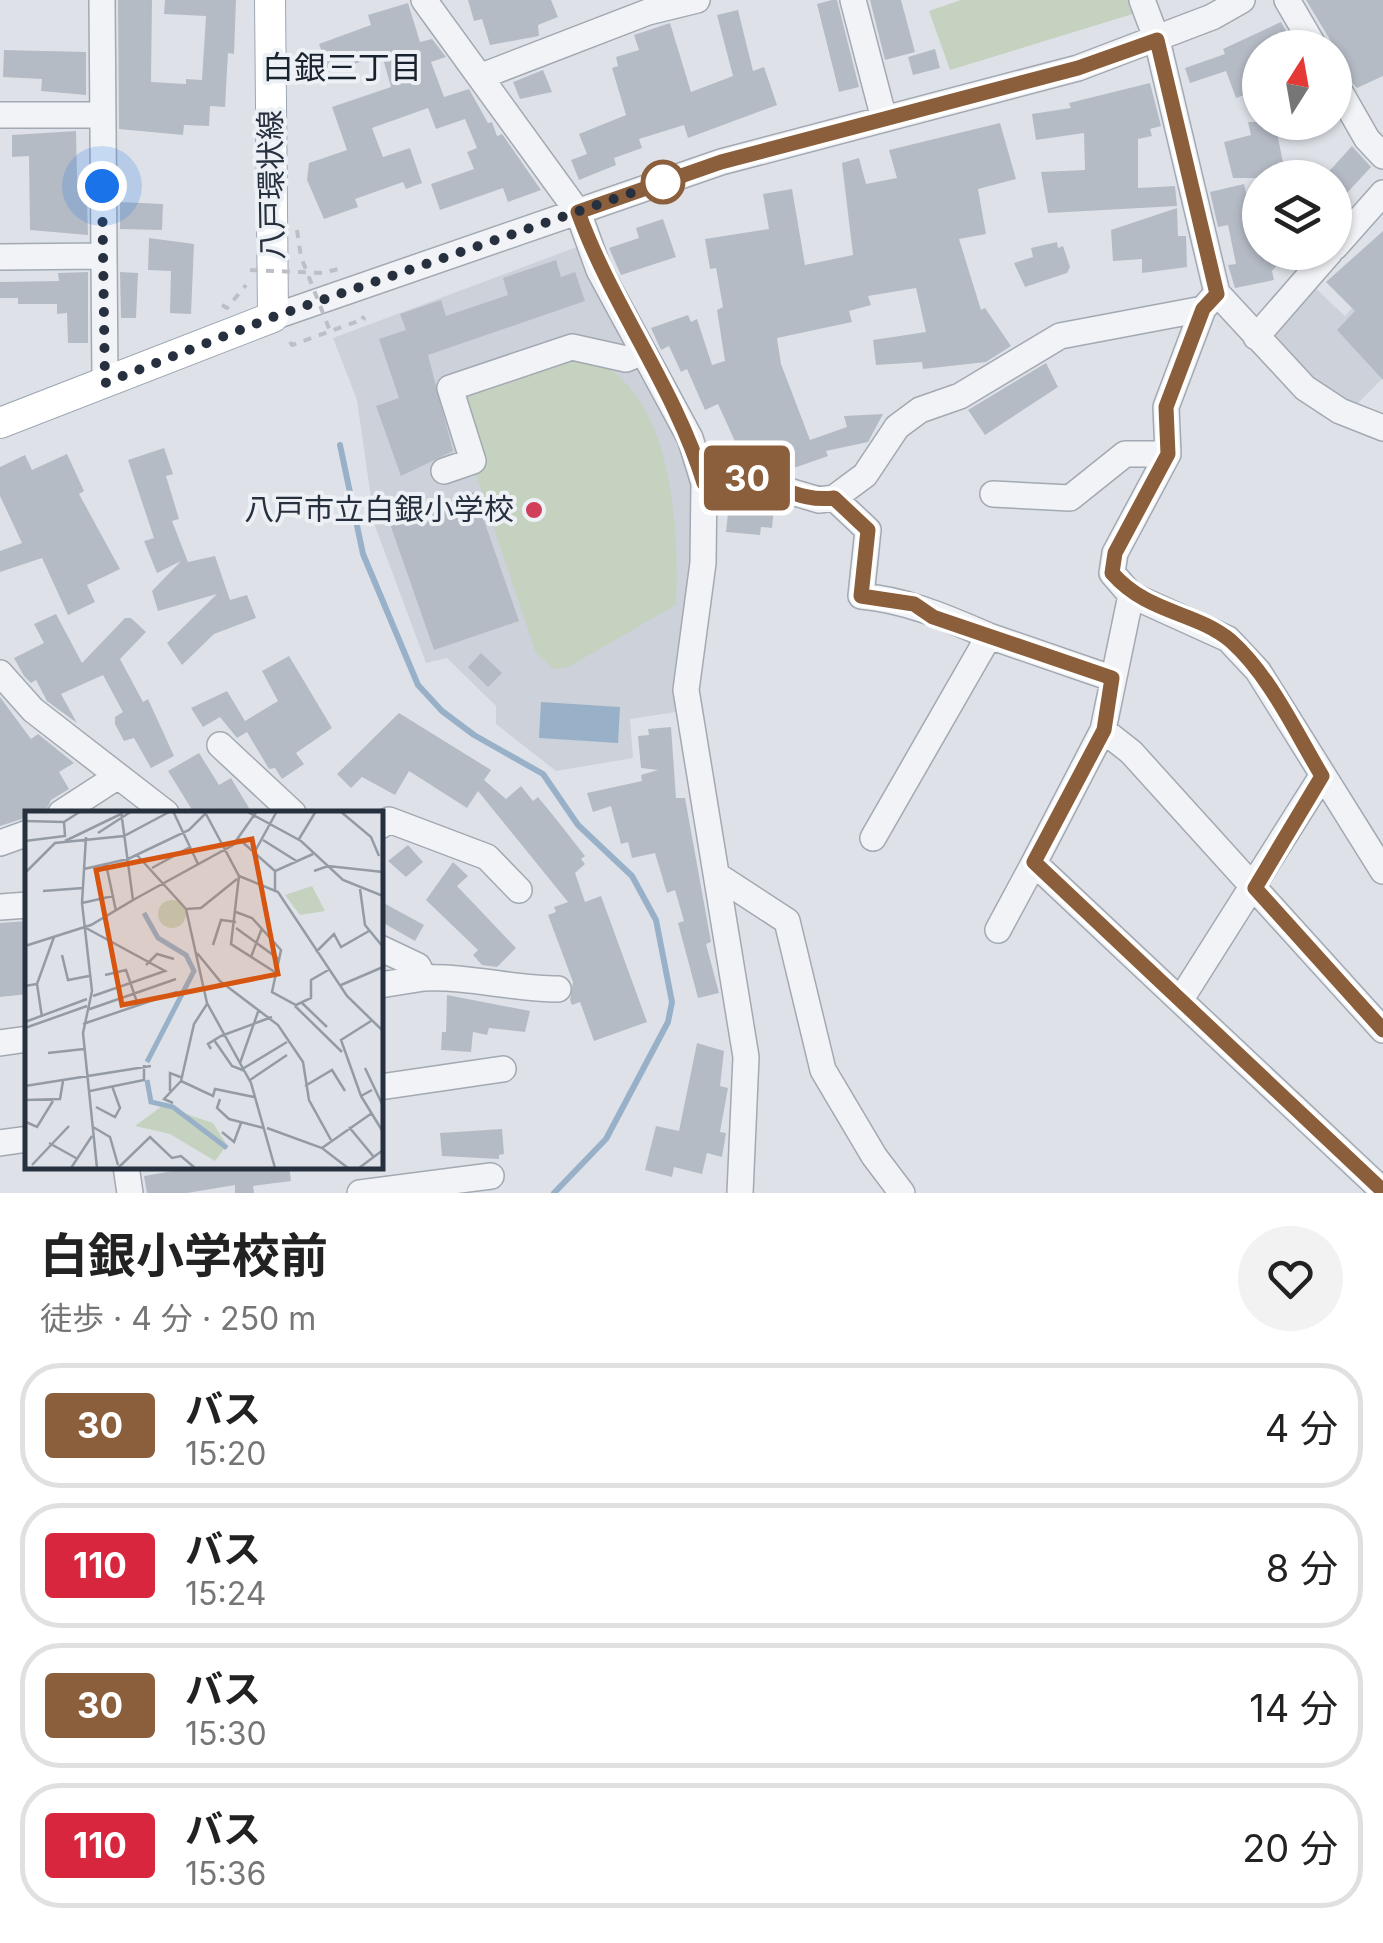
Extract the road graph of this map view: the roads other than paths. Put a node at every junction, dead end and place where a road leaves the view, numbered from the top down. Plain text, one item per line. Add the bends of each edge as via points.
1 (102, 0) edge
2 (270, 0) edge
3 (424, 0) edge
4 (697, 0) edge
5 (853, 0) edge
6 (1142, 0) edge
7 (1242, 0) edge
8 (1288, 0) edge
9 (1304, 30) edge
10 (1157, 40) junction
11 (482, 76) junction
12 (1352, 106) edge
13 (0, 115) edge
14 (101, 116) junction
15 (884, 119) junction
16 (1378, 141) edge
17 (1383, 193) edge
18 (578, 212) junction
19 (1352, 228) edge
20 (103, 256) junction
21 (0, 257) edge
22 (1315, 270) edge
23 (1210, 301) junction
24 (282, 330) junction
25 (1256, 337) junction
26 (642, 352) junction
27 (105, 383) junction
28 (0, 423) edge
29 (1383, 428) edge
30 (1168, 454) junction
31 (444, 472) dead end
32 (704, 483) junction
33 (993, 494) dead end
34 (834, 498) junction
35 (1131, 595) junction
36 (989, 636) junction
37 (0, 674) edge
38 (1112, 678) junction
39 (1104, 730) junction
40 (220, 745) dead end
41 (118, 776) junction
42 (1322, 776) junction
43 (65, 811) edge
44 (163, 811) edge
45 (291, 811) edge
46 (382, 825) edge
47 (25, 834) edge
48 (873, 838) dead end
49 (0, 843) edge
50 (1034, 862) junction
51 (1383, 870) edge
52 (718, 876) junction
53 (1255, 888) junction
54 (518, 890) dead end
55 (25, 905) edge
56 (0, 908) edge
57 (998, 930) dead end
58 (382, 949) edge
59 (424, 978) junction
60 (382, 985) edge
61 (558, 989) dead end
62 (1181, 999) junction
63 (1383, 1030) edge
64 (25, 1039) edge
65 (0, 1043) edge
66 (503, 1069) dead end
67 (382, 1087) edge
68 (25, 1138) edge
69 (0, 1142) edge
70 (126, 1168) edge
71 (491, 1176) dead end
72 (1383, 1191) edge
73 (130, 1193) edge
74 (360, 1193) edge
75 (740, 1193) edge
76 (902, 1193) edge

1 - 14 street
2 - 24 main road, 八戸環状線
3 - 11 street
4 - 11 street via 648,12
5 - 15 street
6 - 10 street
7 - 10 street
8 - 9 street
10 - 15 street
10 - 23 street
11 - 18 street
12 - 16 street
13 - 14 street
14 - 20 street
15 - 18 street via 721,162
17 - 19 street
18 - 24 street
18 - 26 street via 599,270
20 - 21 street
20 - 27 street
22 - 25 street
23 - 25 street
23 - 30 street via 1166,407
23 - 34 street via 1060,336 897,426 865,476
24 - 27 main road
25 - 29 street via 1305,388
26 - 31 street via 626,359 572,347 450,388 473,460
26 - 32 street via 690,438
27 - 28 main road
30 - 33 street via 1125,454 1070,498
30 - 35 street via 1115,553 1112,573
32 - 34 street via 741,477 819,500
32 - 52 street via 703,563 686,690
34 - 36 street via 868,530 861,596 914,604
35 - 38 street
35 - 42 street via 1228,639 1258,672
36 - 38 street
36 - 48 street
37 - 41 street via 33,710
38 - 39 street
39 - 50 street
39 - 53 street
40 - 45 street
41 - 43 street
41 - 44 street
42 - 51 street
42 - 53 street
46 - 54 street via 389,820 486,858
47 - 49 street
50 - 57 street
50 - 62 street
52 - 75 street via 746,1058
52 - 76 street via 787,921 822,1070
53 - 62 street
53 - 63 street
55 - 56 street
58 - 59 street via 418,966
59 - 60 street
59 - 61 street
62 - 72 street
64 - 65 street
66 - 67 street
68 - 69 street
70 - 73 street
71 - 74 street

